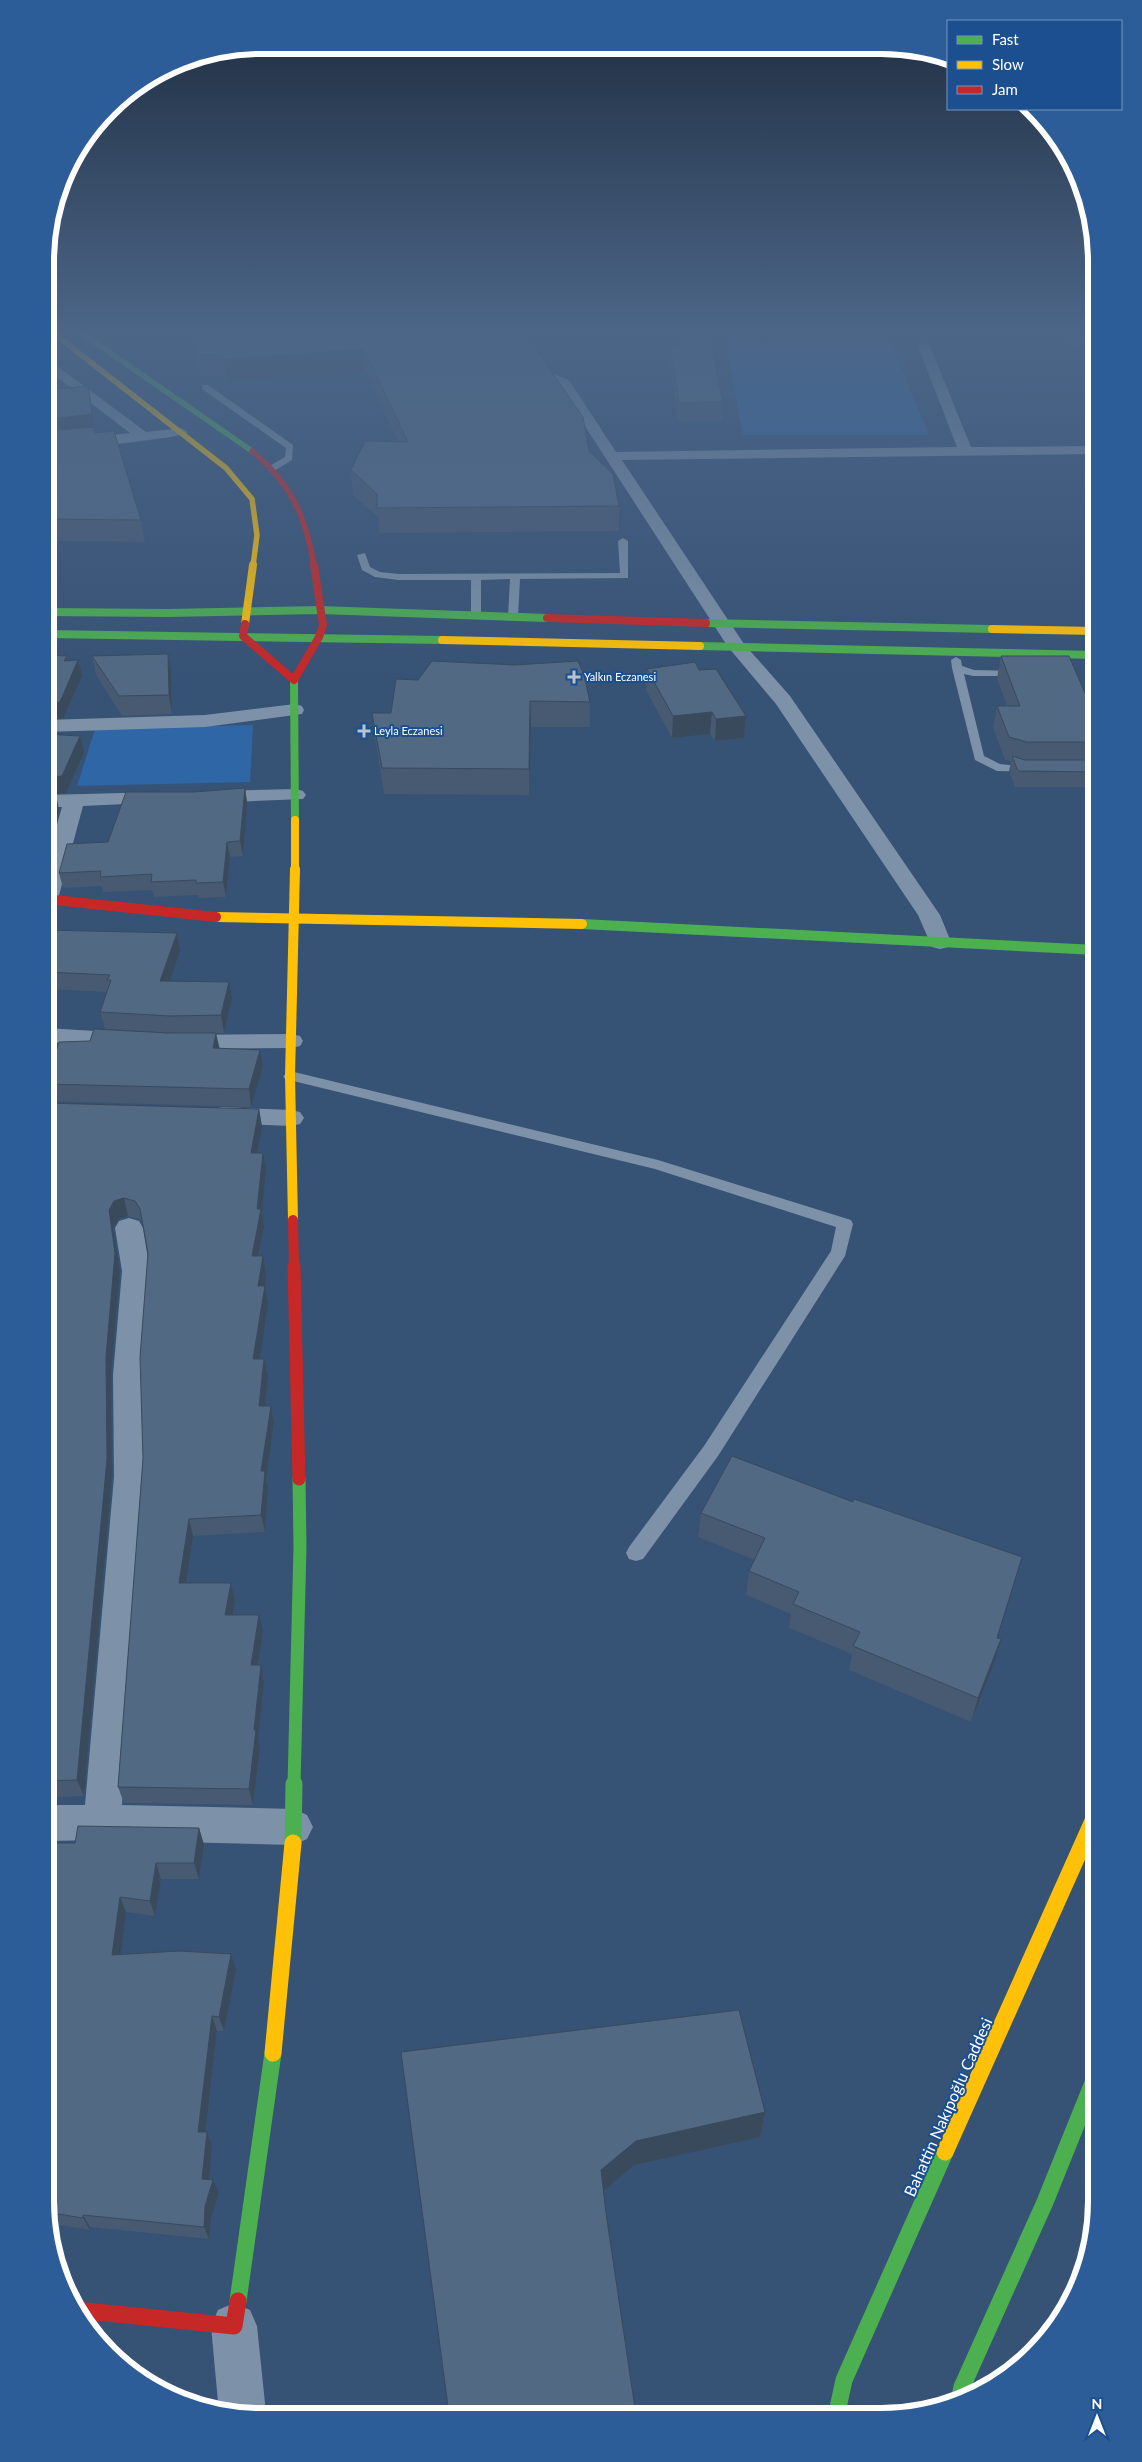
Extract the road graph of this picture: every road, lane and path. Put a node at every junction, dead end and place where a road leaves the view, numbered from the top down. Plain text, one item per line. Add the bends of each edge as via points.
1 (200, 447) edge
2 (246, 447) edge
3 (290, 447) edge
4 (606, 447) edge
5 (964, 447) edge
6 (1088, 450) edge
7 (966, 452) junction
8 (612, 456) junction
9 (271, 468) junction
10 (623, 541) dead end
11 (362, 555) dead end
12 (476, 577) junction
13 (515, 577) junction
14 (246, 610) junction
15 (320, 610) junction
16 (54, 612) edge
17 (476, 616) junction
18 (512, 617) junction
19 (724, 624) junction
20 (1088, 631) edge
21 (243, 636) junction
22 (319, 637) junction
23 (54, 638) edge
24 (737, 647) junction
25 (956, 653) junction
26 (1088, 657) edge
27 (957, 668) junction
28 (1028, 673) edge
29 (294, 680) junction
30 (295, 710) junction
31 (54, 726) edge
32 (1043, 771) edge
33 (296, 795) junction
34 (74, 800) junction
35 (54, 801) edge
36 (54, 871) edge
37 (54, 900) edge
38 (295, 920) junction
39 (940, 942) junction
40 (1088, 950) edge
41 (54, 1035) edge
42 (291, 1041) junction
43 (290, 1076) junction
44 (201, 1115) edge
45 (291, 1118) junction
46 (129, 1228) dead end
47 (636, 1553) dead end
48 (102, 1822) junction
49 (54, 1823) edge
50 (294, 1827) junction
51 (1088, 1832) edge
52 (1088, 2093) edge
53 (85, 2311) edge
54 (234, 2326) junction
55 (961, 2393) edge
56 (242, 2407) edge
57 (838, 2408) edge

1 - 14 street via 226,468 252,499 257,535
2 - 9 street
3 - 9 lane via 289,458
4 - 8 street
5 - 7 street
6 - 7 street
7 - 8 street
8 - 19 street
9 - 15 street via 289,486 308,531
10 - 13 lane via 625,576
11 - 12 lane via 366,568 378,575
12 - 13 lane
12 - 17 lane
13 - 18 lane
14 - 15 street
14 - 16 street via 168,614
14 - 21 street
15 - 17 street
15 - 22 street via 323,625
17 - 18 street
18 - 19 street
19 - 20 street
19 - 24 street
21 - 22 street
21 - 23 street
21 - 29 street
22 - 24 street
22 - 29 street
24 - 25 street
24 - 39 street via 784,700 930,915
25 - 26 street via 1073,660
25 - 27 lane
27 - 28 lane via 974,673
27 - 32 lane via 979,758 997,766
29 - 30 street
30 - 31 street via 205,721
30 - 33 street
33 - 34 street
33 - 38 street
34 - 35 street
34 - 36 street
37 - 38 street via 202,917
38 - 39 street via 595,924
38 - 42 street
39 - 40 street
41 - 42 street via 173,1042
42 - 43 street
43 - 45 street
43 - 47 lane via 658,1165 845,1224 839,1252 711,1451
44 - 45 street
45 - 50 street via 300,1547
46 - 48 street via 136,1271 128,1375 130,1477
48 - 49 street
48 - 50 street
50 - 54 street via 273,2057
51 - 57 street, Bahattin Nakıpoğlu Caddesi via 844,2380
52 - 55 street via 1045,2202
53 - 54 street
54 - 56 street

